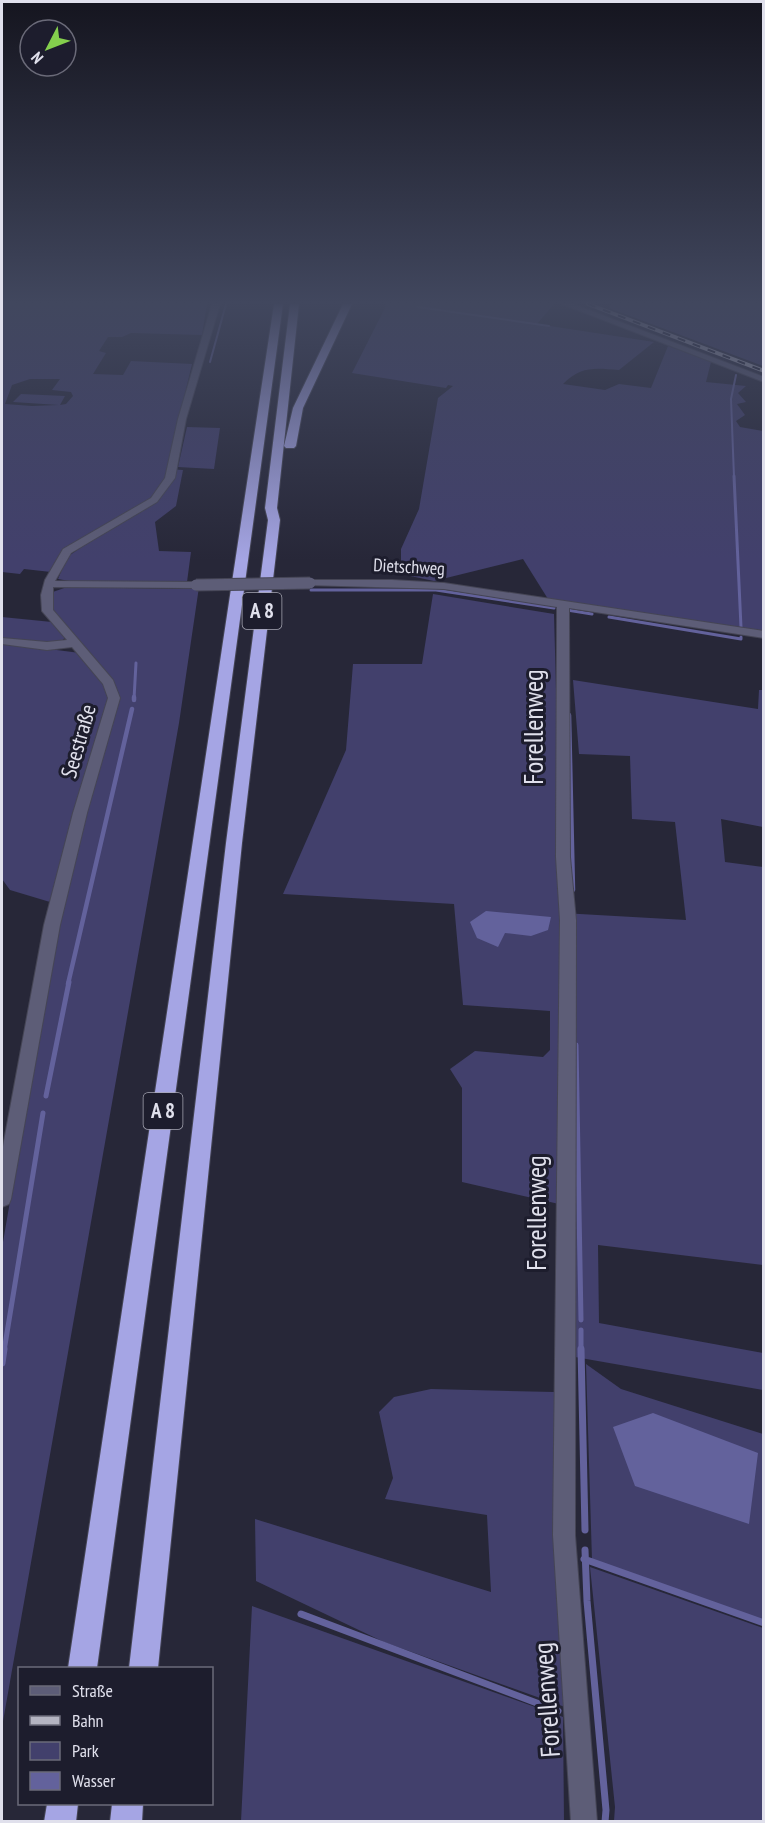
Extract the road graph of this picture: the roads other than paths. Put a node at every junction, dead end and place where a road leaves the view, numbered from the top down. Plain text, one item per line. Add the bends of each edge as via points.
1 (191, 389) edge
2 (267, 389) edge
3 (285, 389) edge
4 (307, 389) edge
5 (274, 520) junction
6 (49, 584) junction
7 (563, 604) junction
8 (764, 635) edge
9 (2, 641) edge
10 (73, 643) junction
11 (2, 1199) edge
12 (82, 1667) edge
13 (143, 1667) edge
14 (63, 1805) edge
15 (128, 1805) edge
16 (60, 1821) edge
17 (126, 1821) edge
18 (584, 1821) edge

1 - 6 street, Seestraße via 170,478 154,500 67,551
2 - 12 highway, A 8
3 - 5 highway, A 8 via 271,508
4 - 5 highway via 292,429 281,508
5 - 13 highway, A 8 via 234,843
6 - 7 street, Dietschweg, bridge via 392,583 444,586
6 - 10 street, Seestraße via 44,600 48,611
7 - 8 street, Dietschweg
7 - 18 street, Forellenweg via 563,857 568,920 564,1535
9 - 10 street via 47,646
10 - 11 street, Seestraße via 109,683 114,698 52,925
14 - 16 highway
15 - 17 highway

